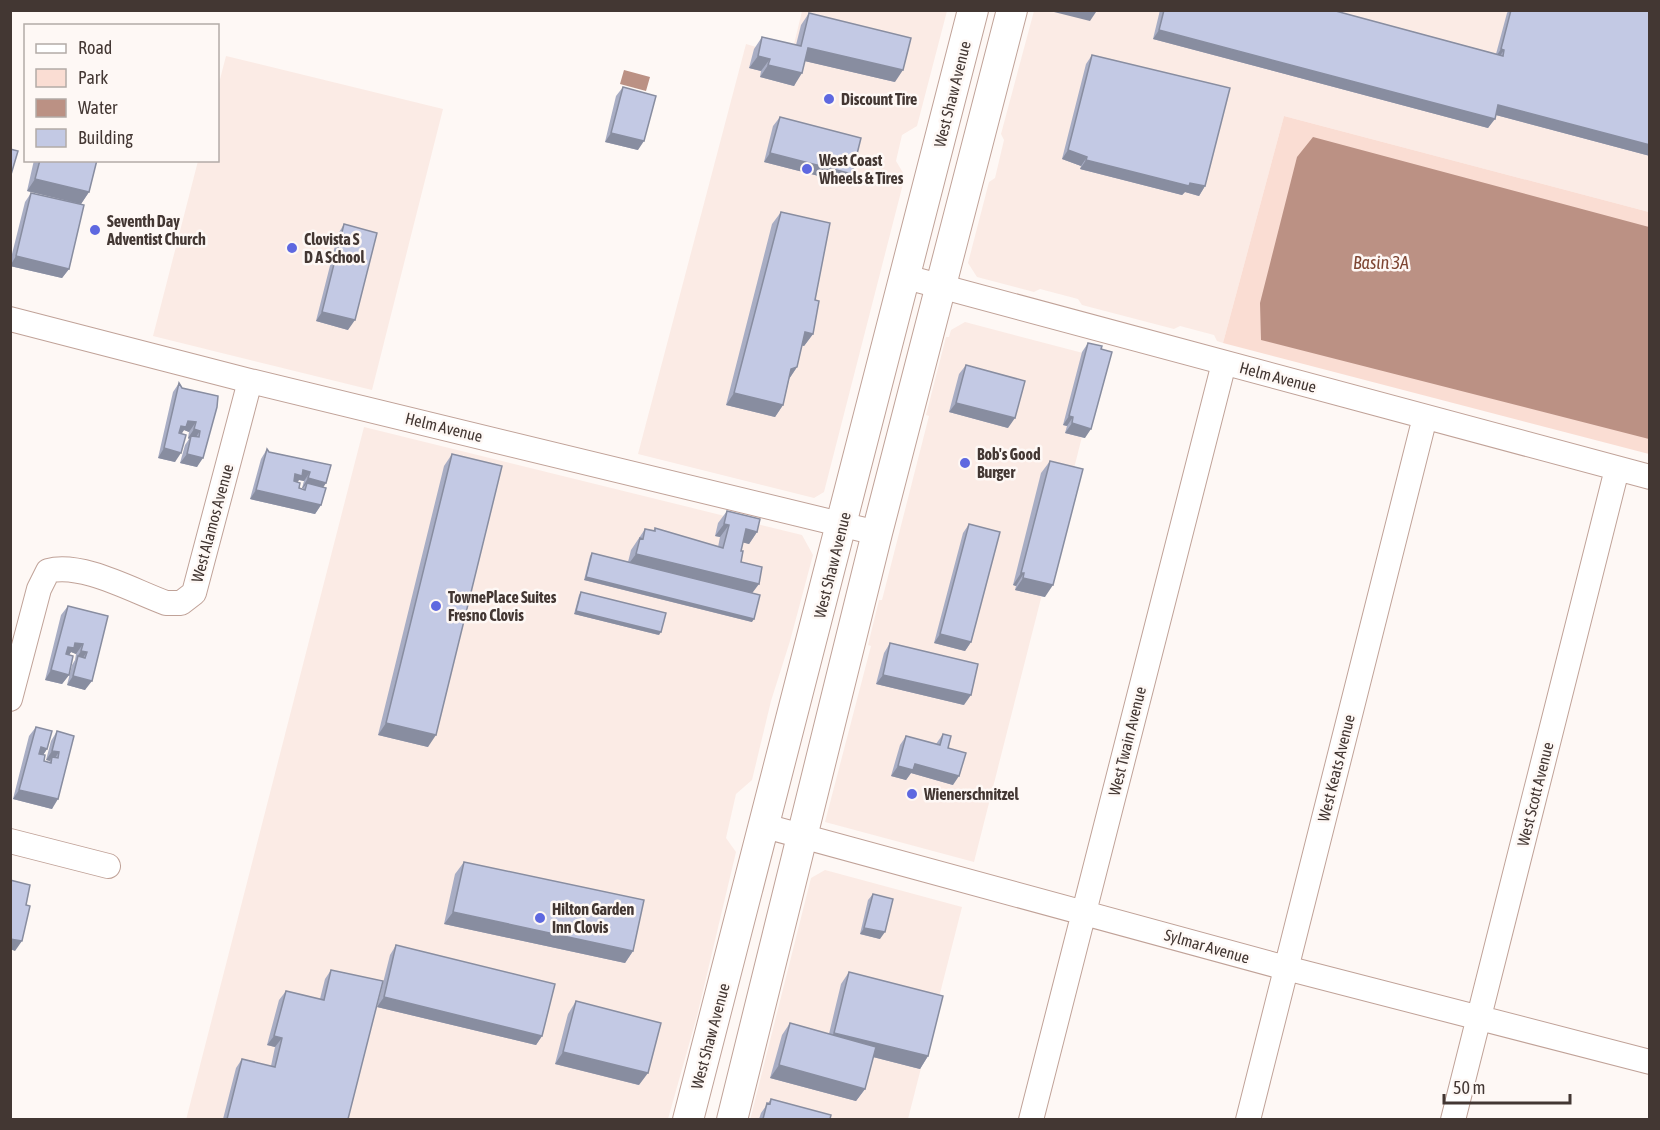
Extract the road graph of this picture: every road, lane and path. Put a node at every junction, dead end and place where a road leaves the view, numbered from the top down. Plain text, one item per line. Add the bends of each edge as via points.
1 (973, 10) edge
2 (1012, 10) edge
3 (906, 278) junction
4 (941, 287) junction
5 (10, 319) edge
6 (1224, 363) junction
7 (249, 381) junction
8 (1425, 417) junction
9 (1617, 469) junction
10 (1650, 477) edge
11 (842, 524) junction
12 (877, 533) junction
13 (10, 699) edge
14 (765, 826) junction
15 (801, 836) junction
16 (10, 841) edge
17 (108, 866) dead end
18 (1083, 912) junction
19 (1286, 968) junction
20 (1478, 1018) junction
21 (1650, 1062) edge
22 (688, 1119) edge
23 (732, 1119) edge
24 (1031, 1119) edge
25 (1248, 1119) edge
26 (1453, 1119) edge

1 - 3 main road, West Shaw Avenue
2 - 4 main road
3 - 4 street, Helm Avenue
3 - 11 main road, West Shaw Avenue
4 - 6 street, Helm Avenue
4 - 12 main road
5 - 7 street, Helm Avenue
6 - 8 street, Helm Avenue
6 - 18 street, West Twain Avenue
7 - 11 street, Helm Avenue
7 - 13 street, West Alamos Avenue via 194,593 181,603 166,603 78,570 62,567 48,571 39,589
8 - 9 street, Helm Avenue
8 - 19 street, West Keats Avenue
9 - 10 street, Helm Avenue
9 - 20 street, West Scott Avenue
11 - 12 street, Helm Avenue
11 - 14 main road, West Shaw Avenue
12 - 15 main road
14 - 15 street, Sylmar Avenue
14 - 22 main road, West Shaw Avenue
15 - 18 street, Sylmar Avenue
15 - 23 main road
16 - 17 street
18 - 19 street, Sylmar Avenue
18 - 24 street, West Twain Avenue
19 - 20 street, Sylmar Avenue
19 - 25 street, West Keats Avenue
20 - 21 street, Sylmar Avenue
20 - 26 street, West Scott Avenue

